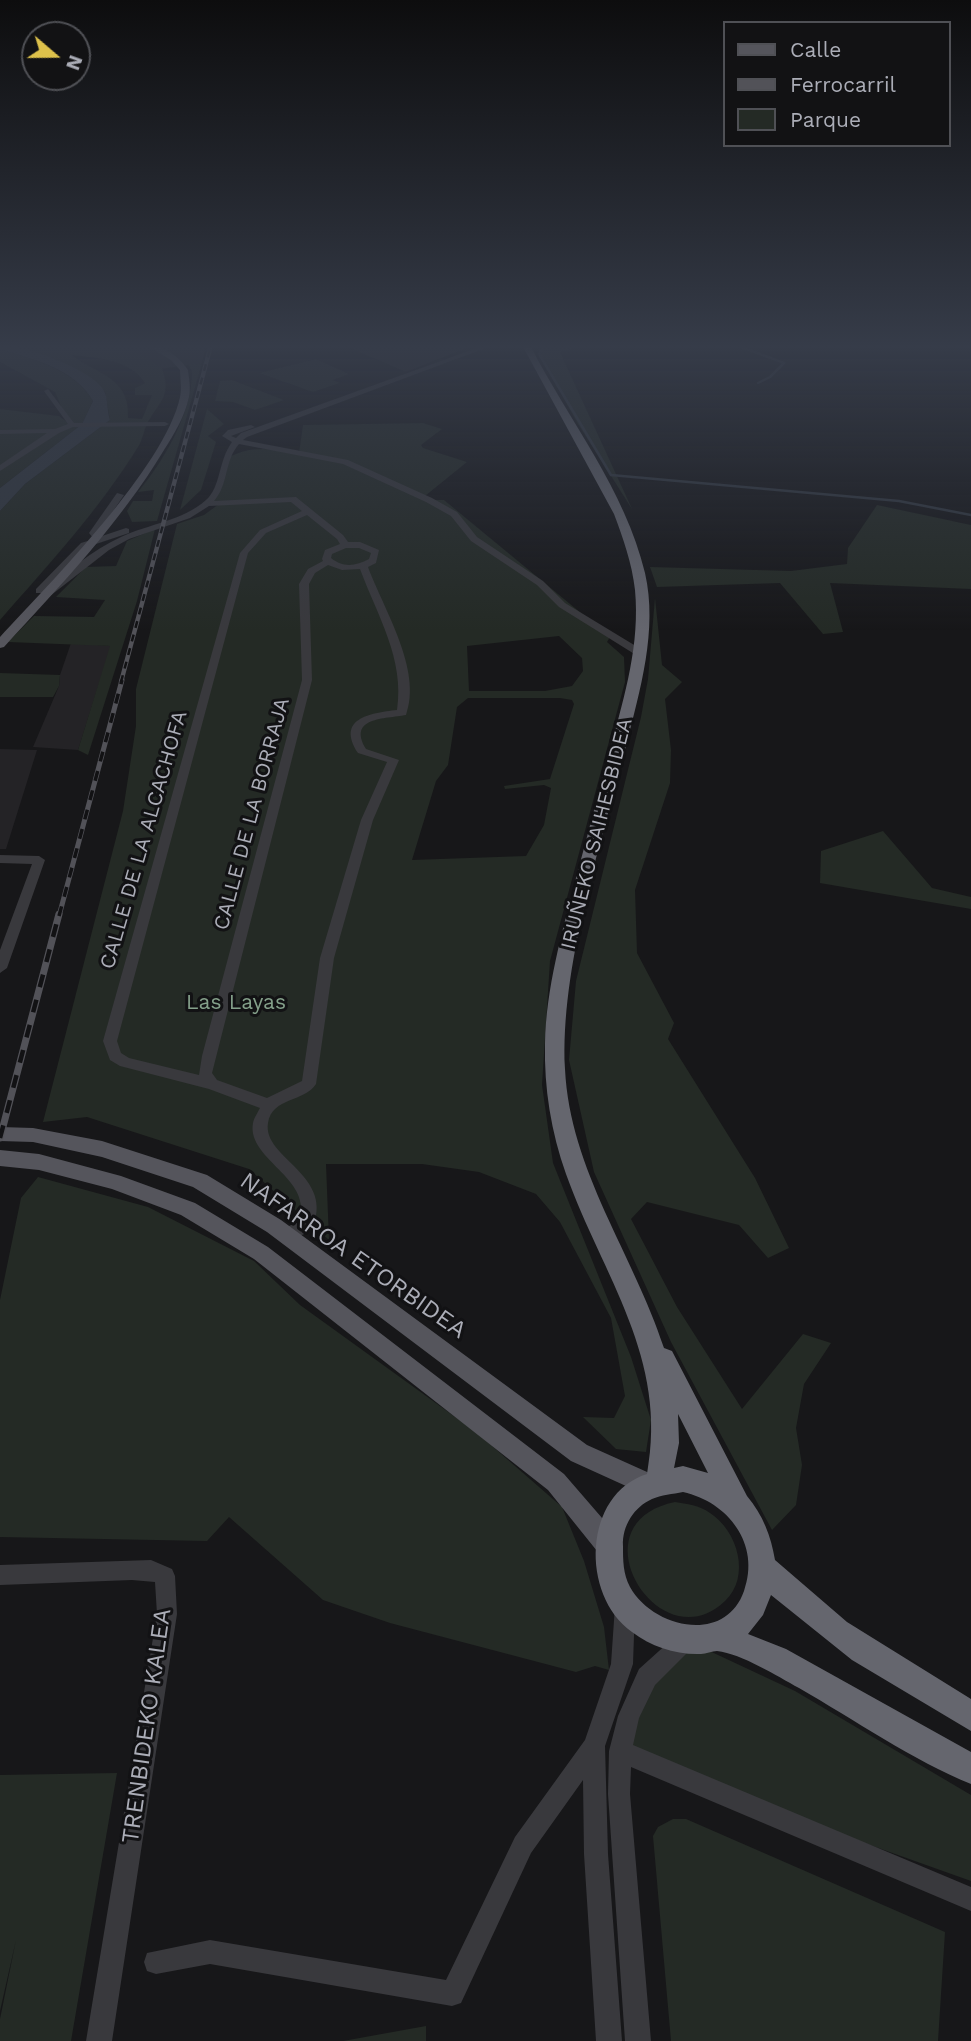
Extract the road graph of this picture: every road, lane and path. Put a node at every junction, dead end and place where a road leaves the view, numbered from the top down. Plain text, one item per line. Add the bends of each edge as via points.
1 (42, 440) edge
2 (158, 440) edge
3 (161, 440) edge
4 (580, 440) edge
5 (236, 441) joint
6 (0, 469) edge
7 (120, 495) junction
8 (206, 504) junction
9 (307, 512) junction
10 (116, 513) junction
11 (158, 525) junction
12 (126, 533) junction
13 (97, 539) junction
14 (345, 545) junction
15 (328, 562) junction
16 (363, 566) junction
17 (42, 593) junction
18 (0, 633) edge
19 (0, 644) edge
20 (640, 653) junction
21 (0, 859) edge
22 (0, 968) edge
23 (212, 1084) junction
24 (269, 1105) junction
25 (0, 1134) edge
26 (0, 1158) edge
27 (286, 1235) junction
28 (648, 1334) junction
29 (654, 1483) junction
30 (738, 1507) junction
31 (606, 1542) junction
32 (764, 1569) junction
33 (0, 1575) edge
34 (625, 1605) junction
35 (717, 1636) junction
36 (686, 1640) junction
37 (971, 1716) edge
38 (594, 1746) junction
39 (620, 1751) junction
40 (971, 1769) edge
41 (971, 1899) edge
42 (156, 1962) dead end
43 (99, 2041) edge
44 (609, 2041) edge
45 (638, 2041) edge

1 - 6 street
2 - 7 main road
3 - 10 main road
4 - 20 highway, IRUÑEKO SAIHESBIDEA via 623,519 640,577
5 - 8 street via 223,461 221,485
5 - 20 street via 345,462 429,500 454,514 474,539 540,583 562,605
7 - 13 street via 93,534
7 - 17 main road
8 - 9 street via 286,497
8 - 11 street
9 - 14 street
9 - 23 street, CALLE DE LA ALCACHOFA via 269,527 244,553 110,1041 115,1056 125,1062
10 - 12 street
10 - 13 main road
11 - 12 street
11 - 12 street
12 - 13 street
12 - 17 street
13 - 17 main road
14 - 15 street, CALLE DE LA BORRAJA via 328,552
14 - 16 street via 376,552 376,559
15 - 16 street via 347,568
15 - 23 street, CALLE DE LA BORRAJA via 312,571 304,584 307,680 205,1073
16 - 24 street via 404,666 405,703 402,713 376,716 355,729 354,740 362,751 393,760 367,820 327,958 309,1084
17 - 18 main road
17 - 19 main road
20 - 28 highway, IRUÑEKO SAIHESBIDEA via 568,947 556,1022 555,1069 562,1122 580,1184
21 - 22 street via 39,860
23 - 24 street, CALLE DE LA ALCACHOFA
24 - 27 street via 259,1130 264,1144 307,1188 311,1213 305,1226
25 - 27 main road, NAFARROA ETORBIDEA via 33,1135 102,1149 200,1181
26 - 31 main road via 39,1162 127,1186 188,1209 261,1253 556,1482
27 - 29 main road, NAFARROA ETORBIDEA via 579,1453
28 - 29 highway, IRUÑEKO SAIHESBIDEA via 665,1395 667,1456
28 - 30 highway, IRUÑEKO SAIHESBIDEA
29 - 30 highway via 683,1479 700,1483
29 - 31 highway via 628,1498 614,1517
30 - 32 highway via 761,1546
31 - 34 highway via 613,1585
32 - 35 highway via 751,1611
32 - 37 highway via 803,1609 871,1658
33 - 43 street, TRENBIDEKO KALEA via 151,1570 165,1576 167,1614
34 - 36 highway via 642,1622
34 - 38 street via 622,1664
35 - 36 highway
35 - 40 highway via 776,1659
36 - 39 street via 647,1678 629,1716
38 - 42 street via 523,1845 452,1994 210,1952
38 - 44 street
39 - 41 street
39 - 45 street

